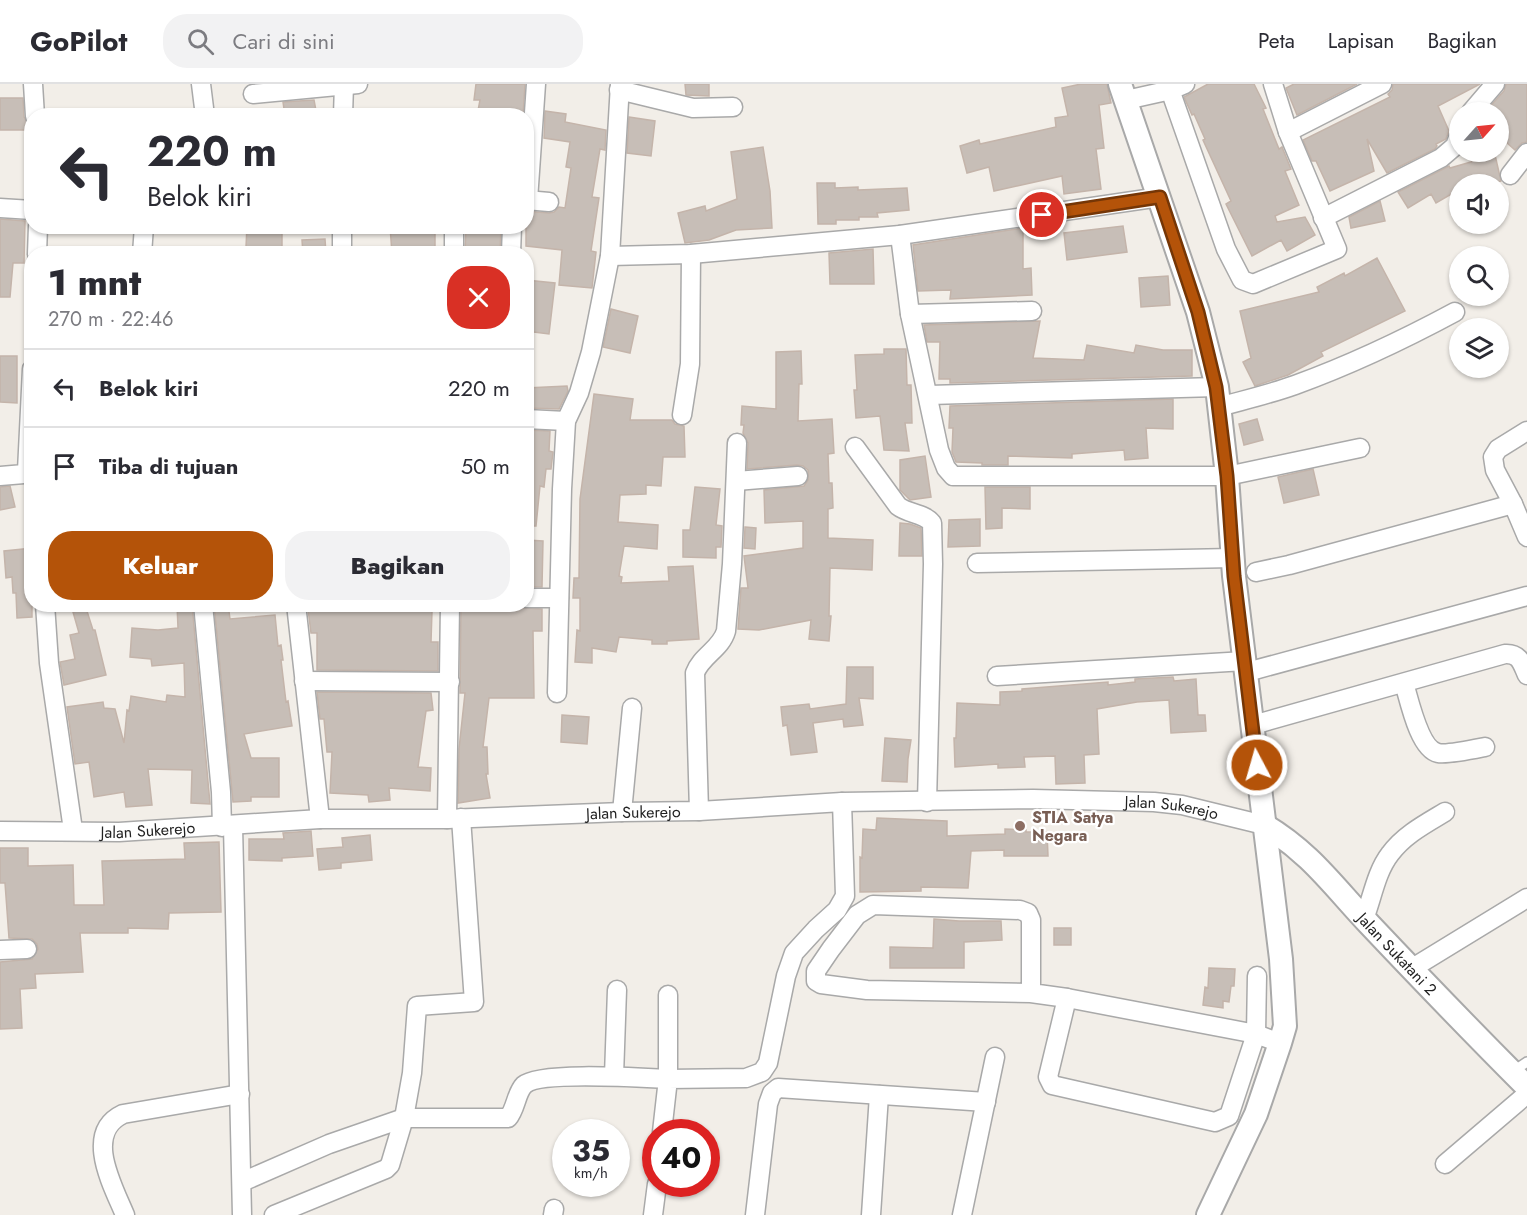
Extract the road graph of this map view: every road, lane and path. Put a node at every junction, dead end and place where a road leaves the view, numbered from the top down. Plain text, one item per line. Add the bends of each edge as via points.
1 (33, 84) edge
2 (201, 84) edge
3 (536, 84) edge
4 (1273, 84) edge
5 (1382, 84) edge
6 (1495, 84) edge
7 (348, 85) edge
8 (1174, 86) edge
9 (620, 87) edge
10 (1123, 92) edge
11 (253, 94) dead end
12 (1480, 102) edge
13 (733, 107) dead end
14 (34, 108) edge
15 (205, 108) edge
16 (345, 108) edge
17 (534, 110) edge
18 (1288, 132) junction
19 (1449, 151) edge
20 (1527, 153) edge
21 (1510, 175) dead end
22 (1160, 197) junction
23 (534, 201) edge
24 (549, 202) dead end
25 (0, 208) edge
26 (24, 210) edge
27 (1323, 218) junction
28 (900, 235) junction
29 (691, 254) junction
30 (610, 256) junction
31 (1032, 311) dead end
32 (1455, 312) dead end
33 (910, 314) junction
34 (929, 395) junction
35 (1218, 397) junction
36 (682, 415) dead end
37 (534, 420) edge
38 (566, 422) junction
39 (1527, 430) edge
40 (737, 443) dead end
41 (855, 447) dead end
42 (1360, 448) dead end
43 (24, 474) edge
44 (0, 476) edge
45 (798, 476) dead end
46 (1227, 476) junction
47 (736, 481) junction
48 (1513, 504) junction
49 (1527, 537) edge
50 (1233, 558) junction
51 (977, 563) dead end
52 (1256, 572) dead end
53 (1527, 596) edge
54 (534, 598) edge
55 (559, 598) junction
56 (46, 612) edge
57 (204, 612) edge
58 (297, 612) edge
59 (450, 612) edge
60 (1246, 667) junction
61 (1527, 675) edge
62 (997, 676) dead end
63 (304, 681) junction
64 (450, 682) junction
65 (1404, 683) junction
66 (557, 693) dead end
67 (632, 708) dead end
68 (1253, 724) junction
69 (1485, 747) dead end
70 (842, 802) junction
71 (927, 802) junction
72 (699, 811) junction
73 (622, 812) junction
74 (1445, 812) dead end
75 (454, 818) junction
76 (320, 819) junction
77 (1264, 825) junction
78 (228, 826) junction
79 (73, 830) junction
80 (0, 831) edge
81 (1527, 898) edge
82 (1364, 919) junction
83 (27, 949) dead end
84 (0, 950) edge
85 (1411, 969) junction
86 (1257, 976) dead end
87 (617, 990) dead end
88 (1031, 993) junction
89 (668, 995) dead end
90 (1067, 998) junction
91 (1256, 1034) junction
92 (1280, 1043) junction
93 (995, 1057) dead end
94 (1522, 1074) edge
95 (614, 1076) junction
96 (668, 1079) junction
97 (240, 1094) junction
98 (1527, 1094) edge
99 (879, 1095) junction
100 (986, 1102) junction
101 (404, 1118) junction
102 (663, 1119) edge
103 (1445, 1164) dead end
104 (242, 1182) junction
105 (655, 1197) edge
106 (124, 1215) edge
107 (242, 1215) edge
108 (274, 1215) edge
109 (653, 1215) edge
110 (755, 1215) edge
111 (871, 1215) edge
112 (962, 1215) edge
113 (1208, 1215) edge

1 - 14 street
2 - 15 street
3 - 17 street
4 - 18 street
5 - 18 street
6 - 12 street
7 - 11 street
7 - 16 street
8 - 10 street
8 - 27 street via 1226,249 1242,280 1256,283 1337,249
9 - 13 street via 693,108
9 - 30 street
10 - 22 street
18 - 27 street
19 - 27 street
20 - 21 street
22 - 28 street
22 - 35 street via 1198,312
23 - 24 street
25 - 26 street
28 - 29 street
28 - 33 street
29 - 30 street
29 - 36 street via 690,364
30 - 38 street via 591,352
31 - 33 street
32 - 35 street via 1404,339 1292,386
33 - 34 street
34 - 35 street
34 - 46 street via 942,462 953,476
35 - 46 street
37 - 38 street
38 - 55 street
39 - 48 street via 1492,457
40 - 47 street
41 - 71 street via 898,506 932,523
42 - 46 street
43 - 44 street
45 - 47 street
46 - 50 street
47 - 72 street via 726,631 695,673
48 - 49 street
48 - 52 street
50 - 51 street
50 - 60 street
53 - 60 street
54 - 55 street
55 - 66 street
56 - 79 street
57 - 78 street via 221,792
58 - 63 street
59 - 64 street
60 - 62 street
60 - 68 street
61 - 65 street via 1519,658 1505,654
63 - 64 street
63 - 76 street
64 - 75 street
65 - 68 street
65 - 69 street via 1418,727 1431,749 1438,753
67 - 73 street
68 - 77 street
70 - 71 street, Jalan Sukerejo
70 - 72 street, Jalan Sukerejo
70 - 96 street via 845,896 837,910 794,953 765,1067 746,1078
71 - 77 street, Jalan Sukerejo via 1126,800 1182,805
72 - 73 street, Jalan Sukerejo
73 - 75 street, Jalan Sukerejo
74 - 82 street via 1410,834 1389,855
75 - 76 street, Jalan Sukerejo
75 - 101 street via 475,1000 417,1006
76 - 78 street, Jalan Sukerejo
77 - 82 street, Jalan Sukatani 2 via 1314,862
77 - 92 street via 1281,959 1285,1026
78 - 79 street, Jalan Sukerejo via 119,832
78 - 97 street
79 - 80 street, Jalan Sukerejo
81 - 85 street
82 - 85 street, Jalan Sukatani 2
83 - 84 street
85 - 94 street, Jalan Sukatani 2
86 - 91 street
87 - 95 street
88 - 88 street via 1031,920 1028,913 1020,910 873,905 857,915 815,975 821,984 867,990
88 - 90 street
89 - 96 street
90 - 91 street
90 - 91 street via 1048,1077 1052,1085 1215,1122 1229,1116
91 - 92 street
92 - 113 street via 1256,1114
93 - 100 street
95 - 96 street
95 - 101 street via 532,1081 523,1087 506,1119
96 - 102 street
97 - 104 street
97 - 106 street via 123,1114 109,1125 104,1139 104,1161
98 - 103 street
99 - 100 street
99 - 110 street via 781,1088 772,1093
99 - 111 street
100 - 112 street
101 - 104 street via 329,1144
101 - 108 street via 386,1169
104 - 107 street
105 - 109 street

